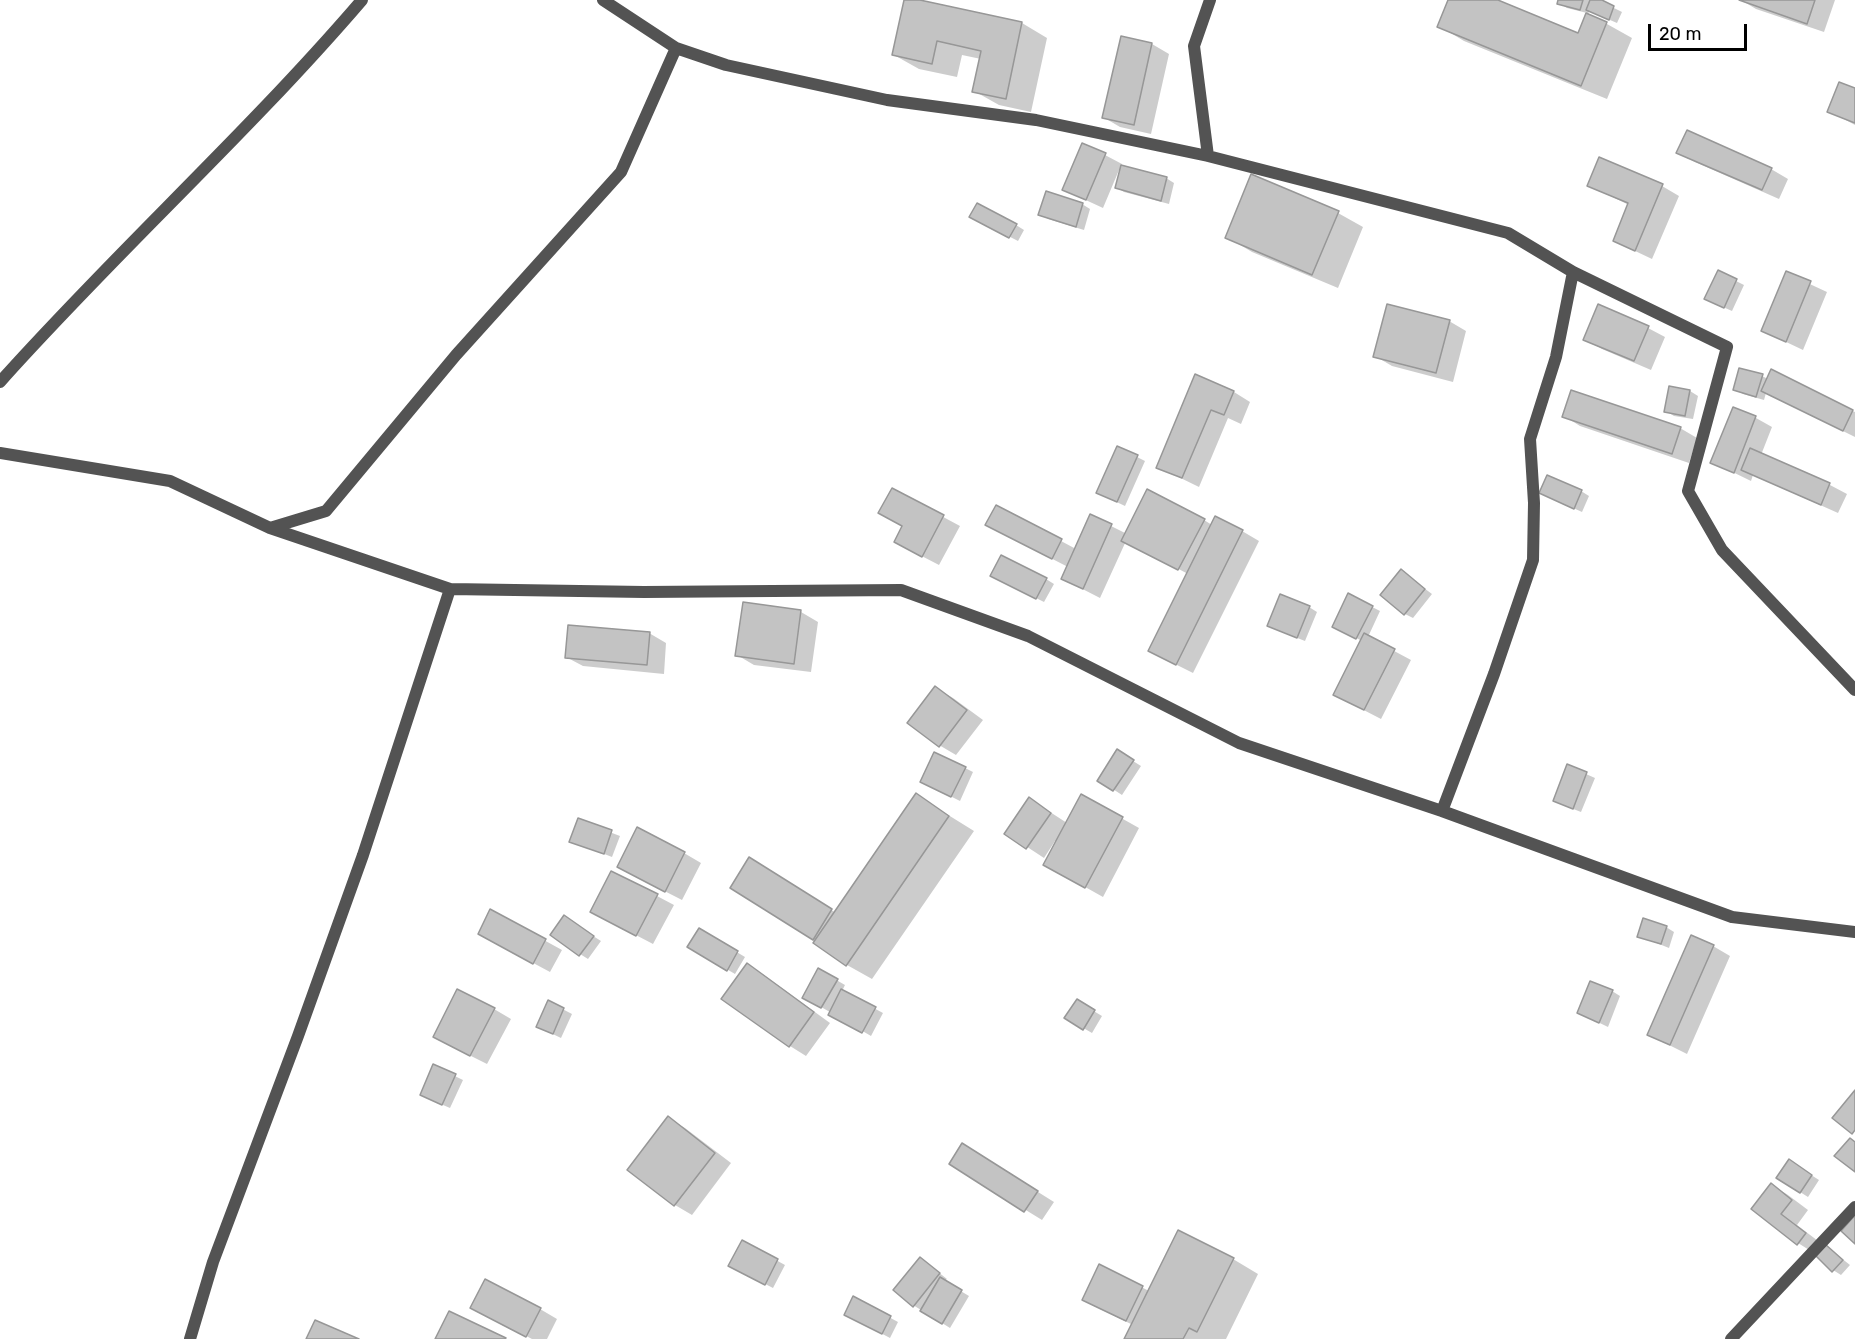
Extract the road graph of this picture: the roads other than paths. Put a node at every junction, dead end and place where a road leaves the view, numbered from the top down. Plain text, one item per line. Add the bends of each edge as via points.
1 (362, 0) edge
2 (603, 0) edge
3 (1210, 0) edge
4 (676, 48) junction
5 (1208, 156) junction
6 (1573, 272) junction
7 (0, 382) edge
8 (0, 453) edge
9 (270, 528) junction
10 (450, 589) junction
11 (1855, 690) edge
12 (1442, 811) junction
13 (1855, 932) edge
14 (1855, 1208) edge
15 (190, 1339) edge
16 (1731, 1339) edge

1 - 7 street via 315,55
2 - 4 street
3 - 5 street via 1194,46
4 - 5 street via 726,65 887,100 1036,120
4 - 9 street via 621,172 456,355 326,511
5 - 6 street via 1508,233
6 - 11 street via 1727,347 1688,491 1722,550
6 - 12 street via 1556,357 1530,439 1533,560
8 - 9 street via 170,481
9 - 10 street
10 - 12 street via 901,590 1028,636 1239,743
10 - 15 street via 363,855 213,1262
12 - 13 street via 1732,916
14 - 16 street

